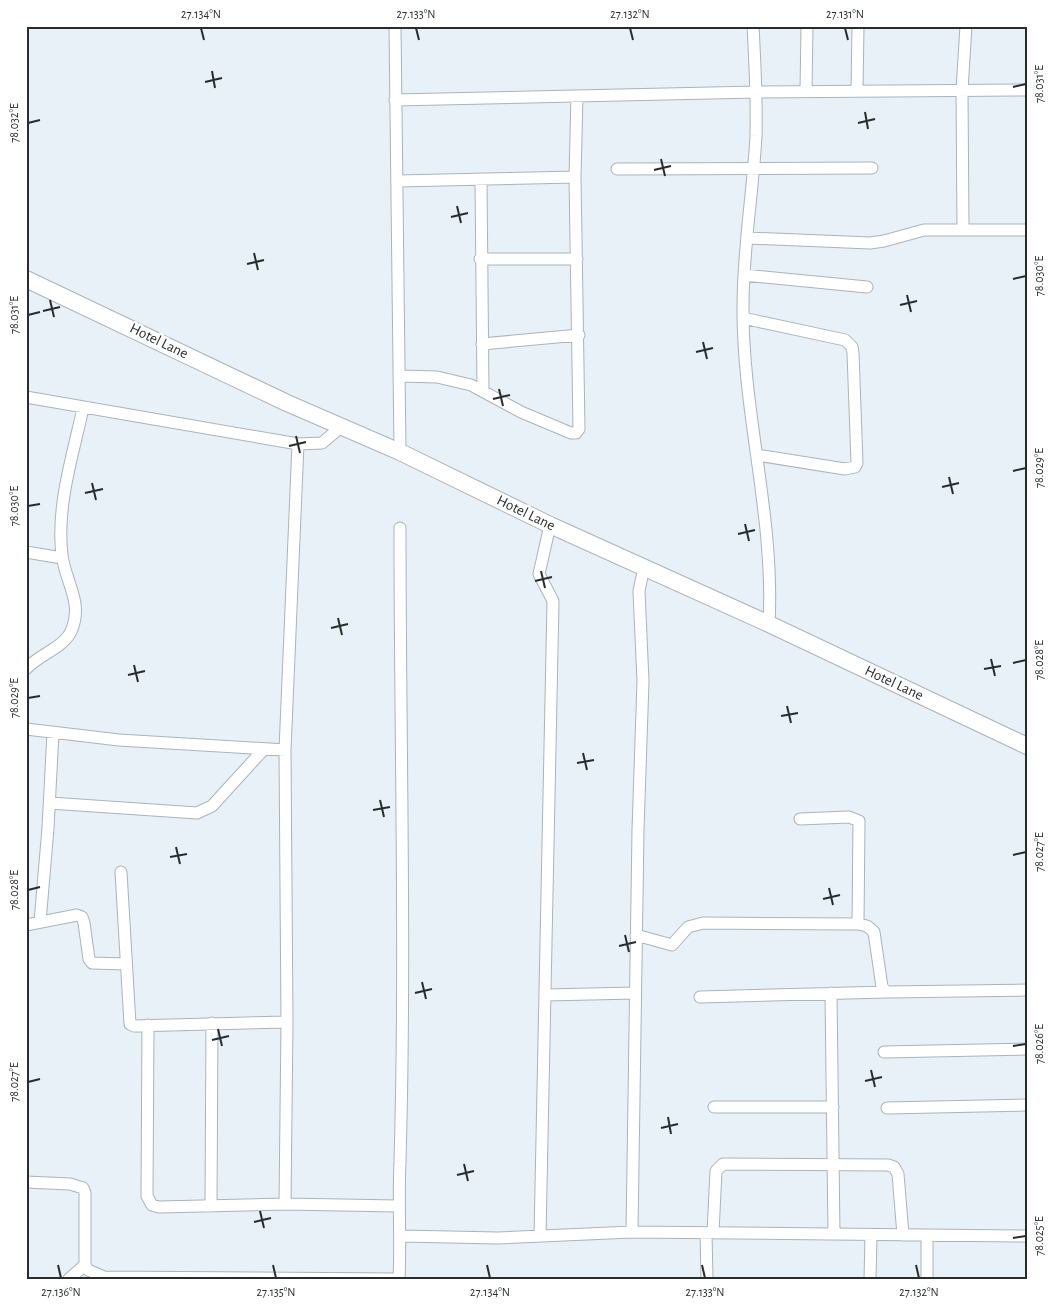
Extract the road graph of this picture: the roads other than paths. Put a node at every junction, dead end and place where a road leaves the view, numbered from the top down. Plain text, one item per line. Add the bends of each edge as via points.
1 (395, 26) edge
2 (753, 26) edge
3 (807, 26) edge
4 (858, 26) edge
5 (966, 26) edge
6 (857, 90) junction
7 (962, 90) junction
8 (1027, 90) edge
9 (806, 91) junction
10 (756, 92) junction
11 (577, 96) junction
12 (395, 100) junction
13 (753, 168) junction
14 (872, 168) dead end
15 (617, 169) dead end
16 (575, 177) junction
17 (481, 179) junction
18 (398, 181) junction
19 (963, 229) junction
20 (1027, 230) edge
21 (748, 238) junction
22 (480, 259) junction
23 (577, 259) junction
24 (744, 275) junction
25 (26, 279) edge
26 (867, 287) dead end
27 (743, 318) junction
28 (579, 336) junction
29 (482, 344) junction
30 (400, 376) junction
31 (483, 391) junction
32 (26, 397) edge
33 (83, 408) junction
34 (336, 432) junction
35 (298, 444) junction
36 (400, 452) junction
37 (757, 455) junction
38 (550, 525) junction
39 (400, 528) dead end
40 (26, 552) edge
41 (62, 558) junction
42 (642, 577) junction
43 (769, 624) junction
44 (26, 656) edge
45 (39, 658) junction
46 (26, 669) edge
47 (26, 729) edge
48 (53, 733) junction
49 (1027, 746) edge
50 (264, 749) junction
51 (285, 750) junction
52 (50, 803) junction
53 (800, 819) dead end
54 (121, 872) dead end
55 (40, 922) junction
56 (858, 924) junction
57 (26, 925) edge
58 (636, 935) junction
59 (126, 964) junction
60 (1027, 990) edge
61 (887, 992) junction
62 (635, 993) junction
63 (831, 993) junction
64 (546, 995) junction
65 (700, 997) dead end
66 (287, 1022) junction
67 (212, 1023) junction
68 (148, 1025) junction
69 (1027, 1049) edge
70 (884, 1052) dead end
71 (1027, 1105) edge
72 (714, 1107) dead end
73 (833, 1107) junction
74 (887, 1108) dead end
75 (834, 1165) junction
76 (26, 1182) edge
77 (285, 1204) junction
78 (212, 1206) junction
79 (398, 1206) junction
80 (632, 1232) junction
81 (709, 1233) junction
82 (834, 1234) junction
83 (871, 1235) junction
84 (402, 1236) junction
85 (540, 1236) junction
86 (903, 1236) junction
87 (927, 1236) junction
88 (1027, 1236) edge
89 (85, 1265) junction
90 (69, 1279) edge
91 (398, 1279) edge
92 (707, 1279) edge
93 (870, 1279) edge
94 (926, 1279) edge

1 - 12 street
2 - 10 street
3 - 9 street
4 - 6 street
5 - 7 street
6 - 7 street
6 - 9 street
7 - 8 street
7 - 19 street
9 - 10 street
10 - 11 street
10 - 13 street
11 - 12 street
11 - 16 street
12 - 18 street
13 - 14 street
13 - 15 street
13 - 21 street
16 - 17 street
16 - 23 street
17 - 18 street
17 - 22 street
18 - 30 street
19 - 20 street
19 - 21 street via 924,230 870,243
21 - 24 street
22 - 23 street
22 - 29 street
23 - 28 street
24 - 26 street
24 - 27 street
25 - 34 street, Hotel Lane via 287,403
27 - 37 street via 748,401
27 - 37 street via 845,340 853,353 855,467 846,469
28 - 29 street
28 - 31 street via 580,423 576,432 571,434 521,412
29 - 31 street
30 - 31 street via 451,379
30 - 36 street
32 - 33 street
33 - 35 street
33 - 41 street via 63,504
34 - 35 street via 314,444
34 - 36 street, Hotel Lane
35 - 51 street
36 - 38 street, Hotel Lane
37 - 43 street via 767,531 771,589
38 - 42 street, Hotel Lane
38 - 64 street via 539,574 553,602
39 - 79 street via 404,898
40 - 41 street
41 - 45 street via 76,598 76,614 72,630 55,648
42 - 43 street, Hotel Lane
42 - 58 street via 644,682
43 - 49 street, Hotel Lane
44 - 45 street
45 - 46 street
47 - 48 street
48 - 50 street via 138,742
48 - 52 street
50 - 51 street
50 - 52 street via 212,806 197,813
51 - 66 street
52 - 55 street
53 - 56 street via 849,817 859,821
54 - 59 street
55 - 57 street
55 - 59 street via 82,917 92,963
56 - 58 street via 703,922 688,928 672,946
56 - 61 street via 874,932 882,987
58 - 62 street
59 - 68 street via 130,1024
60 - 61 street
61 - 63 street
62 - 64 street
62 - 80 street
63 - 65 street
63 - 73 street
64 - 85 street
66 - 67 street
66 - 77 street
67 - 68 street
67 - 78 street
68 - 78 street via 147,1196 152,1205 159,1207
69 - 70 street
71 - 74 street
72 - 73 street
73 - 75 street
75 - 81 street via 719,1166
75 - 82 street
75 - 86 street via 894,1167 900,1187
76 - 89 street via 70,1184 83,1188
77 - 78 street
77 - 79 street
79 - 84 street
80 - 81 street
80 - 85 street
81 - 82 street
81 - 92 street
82 - 83 street
83 - 86 street
83 - 93 street
84 - 85 street via 464,1239
84 - 91 street
86 - 87 street
87 - 88 street
87 - 94 street
89 - 90 street
89 - 91 street via 88,1270 104,1277

